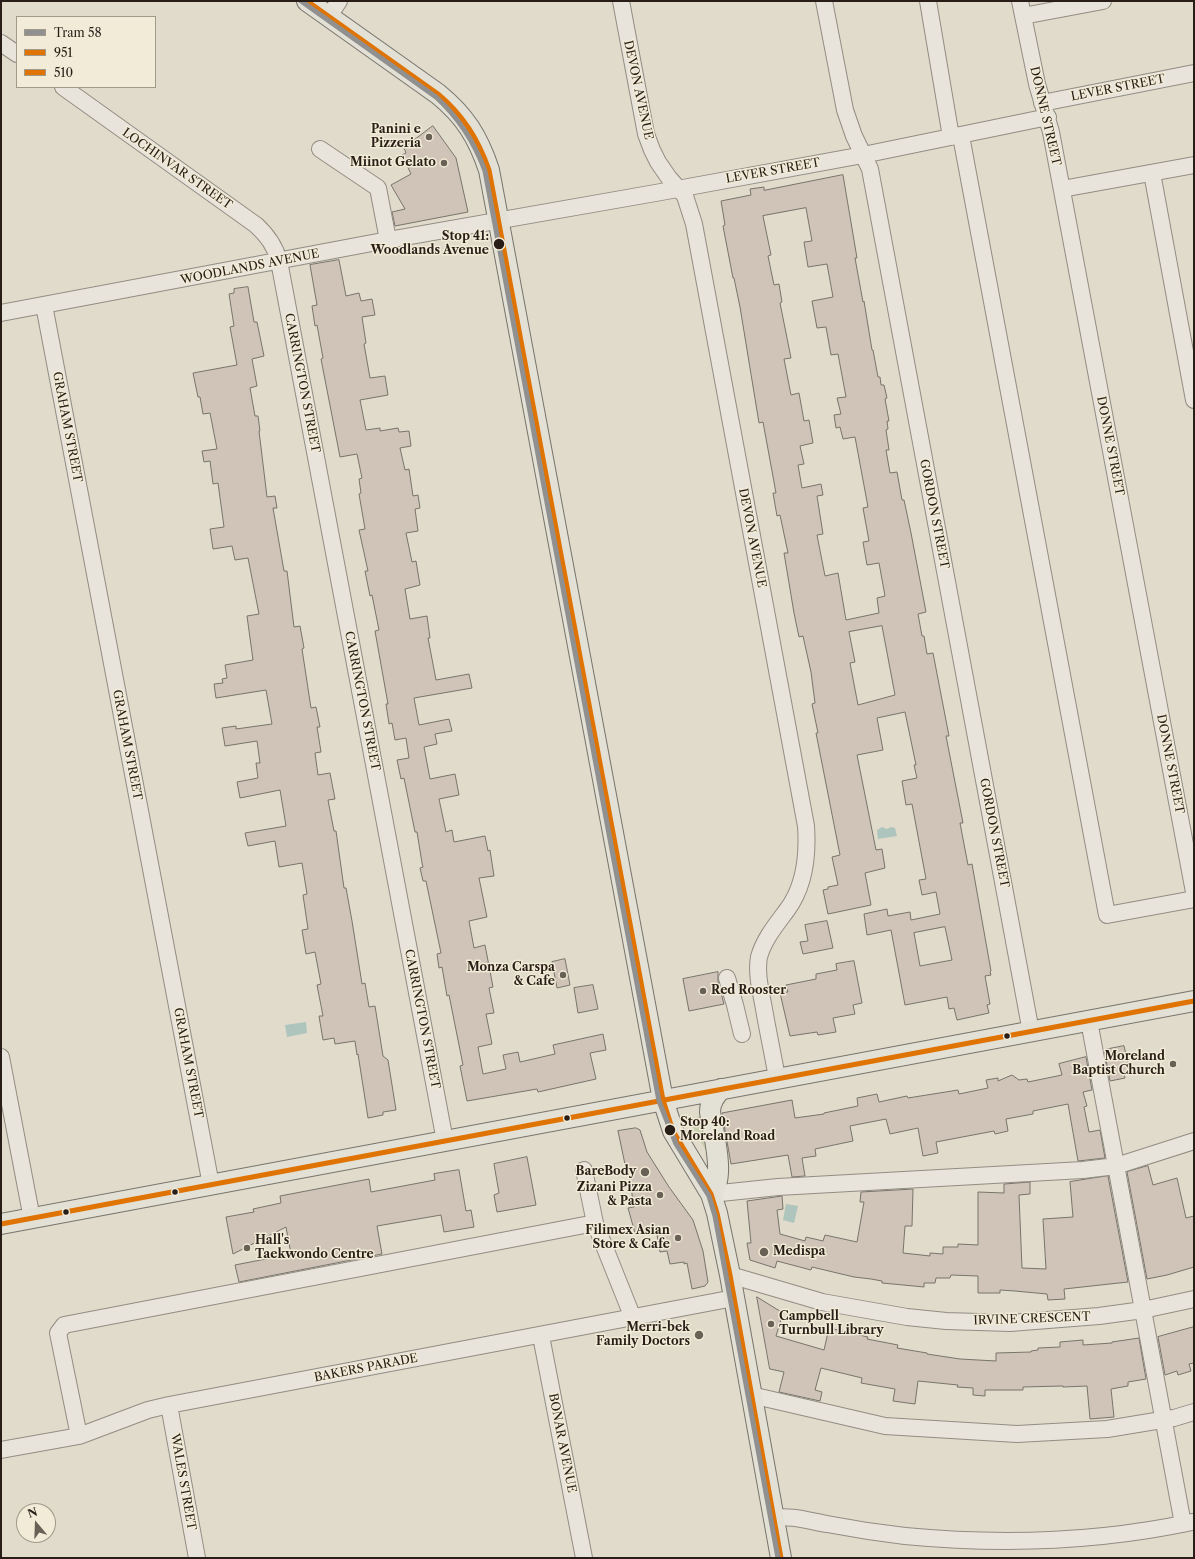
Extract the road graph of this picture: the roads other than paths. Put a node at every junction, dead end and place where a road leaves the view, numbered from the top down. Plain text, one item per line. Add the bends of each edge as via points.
1 (307, 1) edge
2 (621, 1) edge
3 (824, 1) edge
4 (928, 1) edge
5 (1103, 1) edge
6 (334, 9) edge
7 (1022, 9) edge
8 (1, 43) edge
9 (16, 53) edge
10 (1194, 73) edge
11 (64, 88) edge
12 (1045, 110) junction
13 (956, 136) junction
14 (320, 148) dead end
15 (863, 155) junction
16 (1194, 164) edge
17 (1152, 173) junction
18 (678, 189) junction
19 (1062, 189) junction
20 (498, 221) junction
21 (388, 240) junction
22 (279, 261) junction
23 (44, 305) junction
24 (1, 313) edge
25 (1194, 400) edge
26 (1194, 892) edge
27 (1194, 899) edge
28 (727, 978) dead end
29 (1194, 1001) edge
30 (1089, 1021) junction
31 (1031, 1032) junction
32 (742, 1034) dead end
33 (1, 1057) edge
34 (777, 1078) junction
35 (721, 1089) junction
36 (663, 1100) junction
37 (445, 1141) junction
38 (1194, 1142) edge
39 (1116, 1166) junction
40 (584, 1170) dead end
41 (211, 1184) junction
42 (711, 1194) junction
43 (32, 1219) junction
44 (595, 1223) junction
45 (1, 1224) edge
46 (730, 1275) junction
47 (734, 1298) junction
48 (1194, 1299) edge
49 (1143, 1310) junction
50 (633, 1318) junction
51 (541, 1336) junction
52 (751, 1395) junction
53 (169, 1405) junction
54 (1194, 1412) edge
55 (1164, 1419) junction
56 (79, 1436) junction
57 (1, 1450) edge
58 (773, 1518) junction
59 (1189, 1523) edge
60 (582, 1556) edge
61 (197, 1558) edge
62 (781, 1558) edge

1 - 6 main road
2 - 18 street, DEVON AVENUE via 646,134 658,162
3 - 15 street, GORDON STREET via 845,110
4 - 13 street
5 - 7 street
6 - 20 main road via 451,105 464,119 475,135 489,170
7 - 12 street, DONNE STREET via 1037,84
8 - 9 street
10 - 12 street, LEVER STREET
11 - 22 street, LOCHINVAR STREET via 256,225 275,248
12 - 13 street, LEVER STREET
12 - 19 street, DONNE STREET
13 - 15 street, LEVER STREET
13 - 27 street via 1107,915
14 - 21 street via 378,188
15 - 18 street, LEVER STREET
15 - 31 street, GORDON STREET via 870,169
16 - 17 street
17 - 19 street
17 - 25 street
18 - 20 street, LEVER STREET
18 - 34 street, DEVON AVENUE via 685,196 694,224 806,826 807,852 800,884 793,900 770,932 759,958 759,981
19 - 26 street, DONNE STREET
20 - 21 street, WOODLANDS AVENUE
20 - 36 main road
21 - 22 street, WOODLANDS AVENUE
22 - 23 street, WOODLANDS AVENUE
22 - 37 street, CARRINGTON STREET
23 - 24 street, WOODLANDS AVENUE
23 - 41 street, GRAHAM STREET
28 - 32 street
29 - 30 main road
30 - 31 main road
30 - 39 street
31 - 34 main road
33 - 43 street
34 - 35 main road
35 - 36 main road
35 - 42 main road via 710,1107 719,1162 715,1190
36 - 37 main road
36 - 42 main road via 673,1131
37 - 41 main road
38 - 39 street
39 - 42 street via 778,1187
39 - 49 street
40 - 44 street
41 - 43 main road
42 - 46 main road via 718,1213
43 - 45 main road
44 - 50 street
44 - 56 street via 64,1326 58,1333
46 - 47 main road
46 - 49 street, IRVINE CRESCENT via 822,1302 946,1321 1046,1321
47 - 50 street, BAKERS PARADE
47 - 52 main road
48 - 49 street, IRVINE CRESCENT
49 - 55 street
50 - 51 street, BAKERS PARADE
51 - 53 street, BAKERS PARADE
51 - 60 street, BONAR AVENUE
52 - 55 street via 885,1426 1017,1434 1107,1429
52 - 58 main road
53 - 56 street, BAKERS PARADE via 148,1410
53 - 61 street, WALES STREET
54 - 55 street
55 - 59 street
56 - 57 street, BAKERS PARADE
58 - 59 street via 793,1517 906,1536 985,1540 1086,1537
58 - 62 main road

